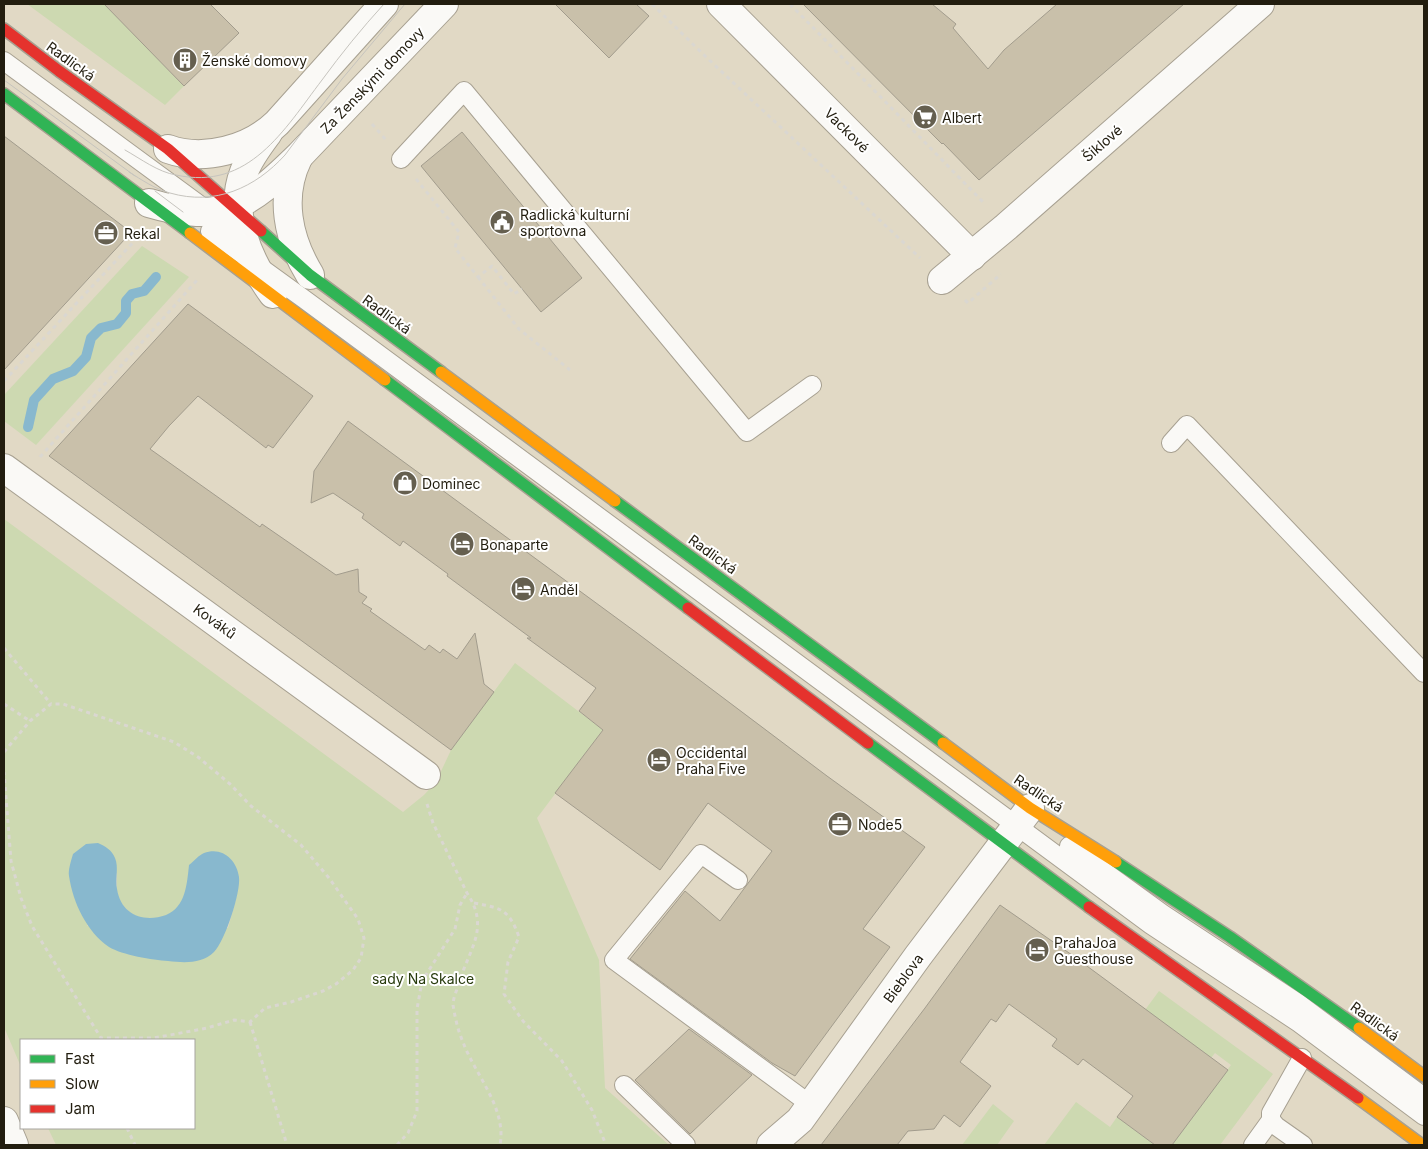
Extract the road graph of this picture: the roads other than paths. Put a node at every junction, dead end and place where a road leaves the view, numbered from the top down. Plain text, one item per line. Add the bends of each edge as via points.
1 (384, 4) edge
2 (444, 4) edge
3 (1260, 4) edge
4 (729, 6) edge
5 (4, 30) edge
6 (4, 61) edge
7 (4, 94) edge
8 (272, 128) junction
9 (168, 149) junction
10 (300, 155) junction
11 (401, 159) dead end
12 (149, 203) junction
13 (225, 214) junction
14 (972, 256) junction
15 (252, 263) junction
16 (310, 275) junction
17 (942, 280) road end
18 (280, 303) junction
19 (812, 384) dead end
20 (1171, 442) dead end
21 (4, 468) edge
22 (1424, 673) edge
23 (426, 775) road end
24 (1019, 823) junction
25 (738, 880) dead end
26 (1302, 1058) junction
27 (1424, 1076) edge
28 (624, 1085) dead end
29 (1424, 1097) edge
30 (811, 1105) junction
31 (1424, 1116) edge
32 (1271, 1120) junction
33 (4, 1121) edge
34 (14, 1145) edge
35 (686, 1145) edge
36 (771, 1145) edge
37 (1253, 1145) edge
38 (1302, 1145) edge
39 (1422, 1145) edge

1 - 8 street
2 - 10 street, Za Ženskými domovy
3 - 14 street, Šiklové
4 - 14 street, Vackové
5 - 9 main road, Radlická
6 - 13 lane
7 - 12 main road, Radlická
8 - 9 street via 252,141 220,152 189,155
8 - 13 street via 256,149
9 - 13 main road, Radlická
10 - 13 street, Za Ženskými domovy via 266,188
10 - 16 street via 290,178 287,205 293,239
11 - 19 lane via 464,92 747,432
12 - 13 street
12 - 18 main road, Radlická
13 - 15 street
13 - 15 lane
13 - 16 main road, Radlická
13 - 24 lane
14 - 17 street, Šiklové
15 - 18 street
15 - 24 lane
16 - 24 main road, Radlická
18 - 24 main road, Radlická
20 - 22 lane via 1187,425
21 - 23 street, Kováků
24 - 26 main road, Radlická via 1120,930
24 - 27 main road, Radlická via 1091,845 1341,1014
24 - 29 lane via 1298,1003
24 - 30 street, Bieblova
24 - 31 lane via 1151,925 1299,1023
25 - 30 lane via 701,854 614,960
26 - 32 lane via 1271,1113
26 - 39 main road, Radlická
28 - 35 lane
30 - 36 street, Bieblova via 800,1120
32 - 37 lane
32 - 38 lane
33 - 34 street

